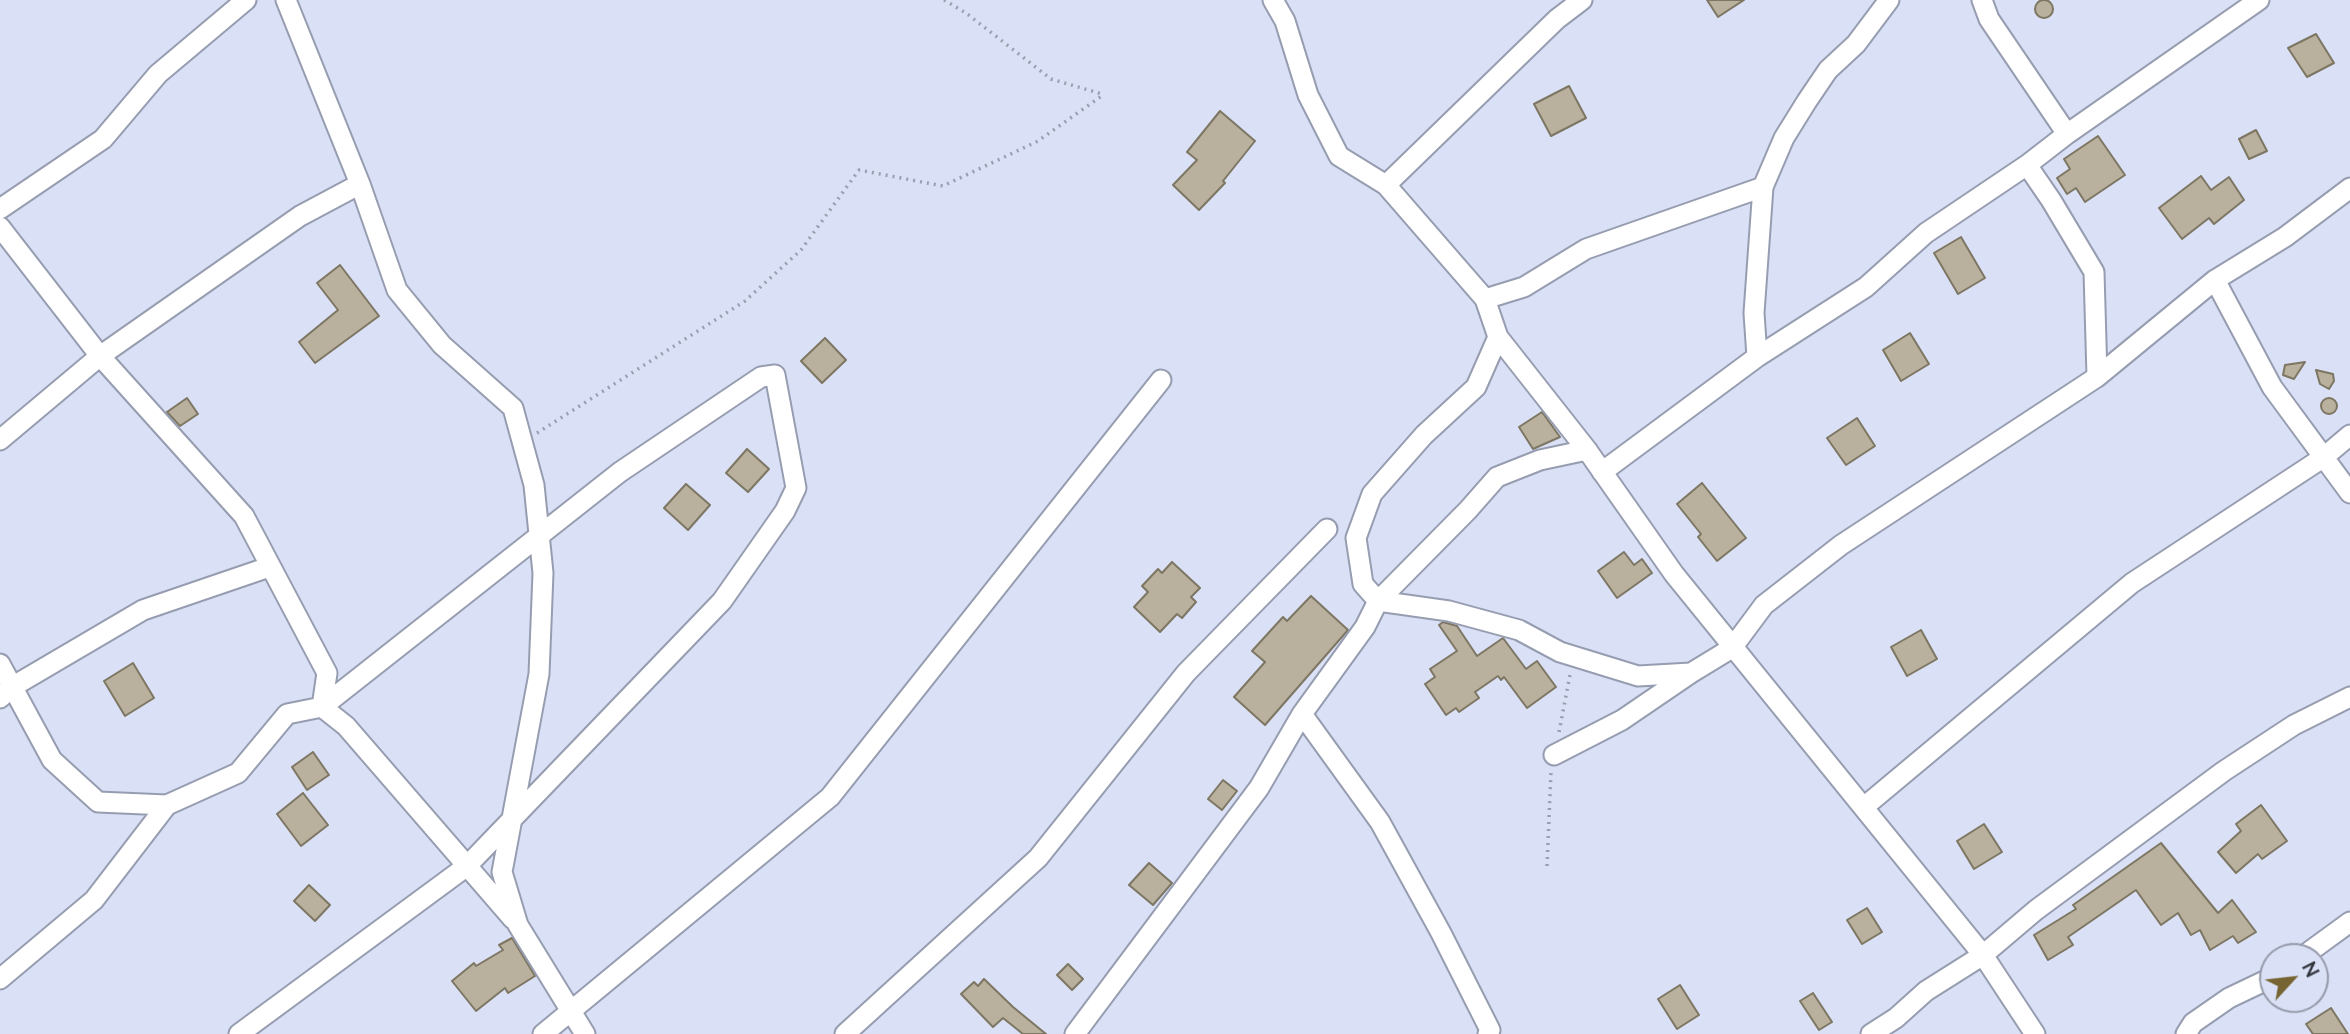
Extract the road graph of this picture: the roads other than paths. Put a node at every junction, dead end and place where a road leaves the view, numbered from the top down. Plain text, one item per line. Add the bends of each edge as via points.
1 (246, 0) edge
2 (286, 0) edge
3 (1273, 0) edge
4 (1582, 0) edge
5 (1889, 0) edge
6 (1982, 0) edge
7 (2259, 0) edge
8 (2067, 134) junction
9 (2026, 165) junction
10 (360, 184) junction
11 (1386, 185) junction
12 (1763, 187) junction
13 (2350, 188) edge
14 (0, 209) edge
15 (0, 228) edge
16 (2215, 280) junction
17 (1485, 299) junction
18 (1498, 337) junction
19 (100, 356) junction
20 (1757, 357) junction
21 (2097, 377) junction
22 (1161, 380) dead end
23 (2350, 435) edge
24 (0, 440) edge
25 (1587, 450) junction
26 (2324, 457) junction
27 (1602, 472) junction
28 (2350, 493) edge
29 (1327, 529) dead end
30 (539, 533) junction
31 (269, 567) junction
32 (1378, 601) junction
33 (1732, 648) junction
34 (0, 664) edge
35 (1691, 673) junction
36 (6, 693) edge
37 (2350, 697) edge
38 (322, 707) junction
39 (1302, 714) junction
40 (1554, 755) dead end
41 (167, 805) junction
42 (1864, 807) junction
43 (512, 819) junction
44 (467, 866) junction
45 (2350, 922) edge
46 (518, 925) junction
47 (2321, 943) edge
48 (1983, 955) junction
49 (0, 979) edge
50 (2259, 984) edge
51 (572, 1012) junction
52 (239, 1034) edge
53 (543, 1034) edge
54 (586, 1034) edge
55 (845, 1034) edge
56 (1075, 1034) edge
57 (1488, 1034) edge
58 (1871, 1034) edge
59 (2035, 1034) edge
60 (2186, 1034) edge

1 - 14 street via 158,74 103,139
2 - 10 street
3 - 11 street via 1285,21 1308,95 1339,156
4 - 11 street
5 - 12 street via 1807,101 1784,138
6 - 8 street via 1989,19
7 - 8 street
8 - 9 street
9 - 20 street via 1926,233 1866,287
9 - 21 street via 2094,272
10 - 19 street via 300,216
10 - 30 street via 397,290 442,345 513,408 534,485
11 - 17 street
12 - 17 street via 1586,249 1524,288
12 - 20 street via 1754,313
13 - 16 street via 2285,237
15 - 19 street
16 - 21 street
16 - 26 street via 2272,387
17 - 18 street
18 - 25 street
18 - 32 street via 1476,387 1424,435 1372,494 1356,538 1363,584
19 - 24 street
19 - 31 street via 244,516
20 - 27 street
21 - 33 street via 1840,545 1764,605
22 - 51 street via 830,797
23 - 26 street
25 - 27 street
25 - 32 street via 1541,460 1497,477
26 - 28 street
26 - 42 street via 2132,583
27 - 33 street
29 - 55 street via 1186,673 1038,858
30 - 38 street
30 - 43 street via 543,573 539,674
30 - 43 street via 761,377 775,375 796,488 785,511 722,601
31 - 36 street via 142,610
31 - 38 street via 327,673
32 - 35 street via 1449,611 1519,630 1560,652 1638,676
32 - 39 street via 1366,627
33 - 35 street
33 - 42 street
34 - 36 street
35 - 40 street via 1622,720
36 - 41 street via 52,760 97,802
37 - 48 street via 2294,725 2224,771 2036,910
38 - 41 street via 287,714 239,773
38 - 44 street via 346,726
39 - 56 street via 1259,788
39 - 57 street via 1380,822 1441,933 1490,1030
41 - 49 street via 94,900
42 - 48 street
43 - 44 street
43 - 46 street via 502,872
44 - 46 street
44 - 52 street
45 - 47 street
46 - 51 street
48 - 58 street
48 - 59 street
50 - 60 street via 2229,998 2193,1023
51 - 53 street
51 - 54 street

